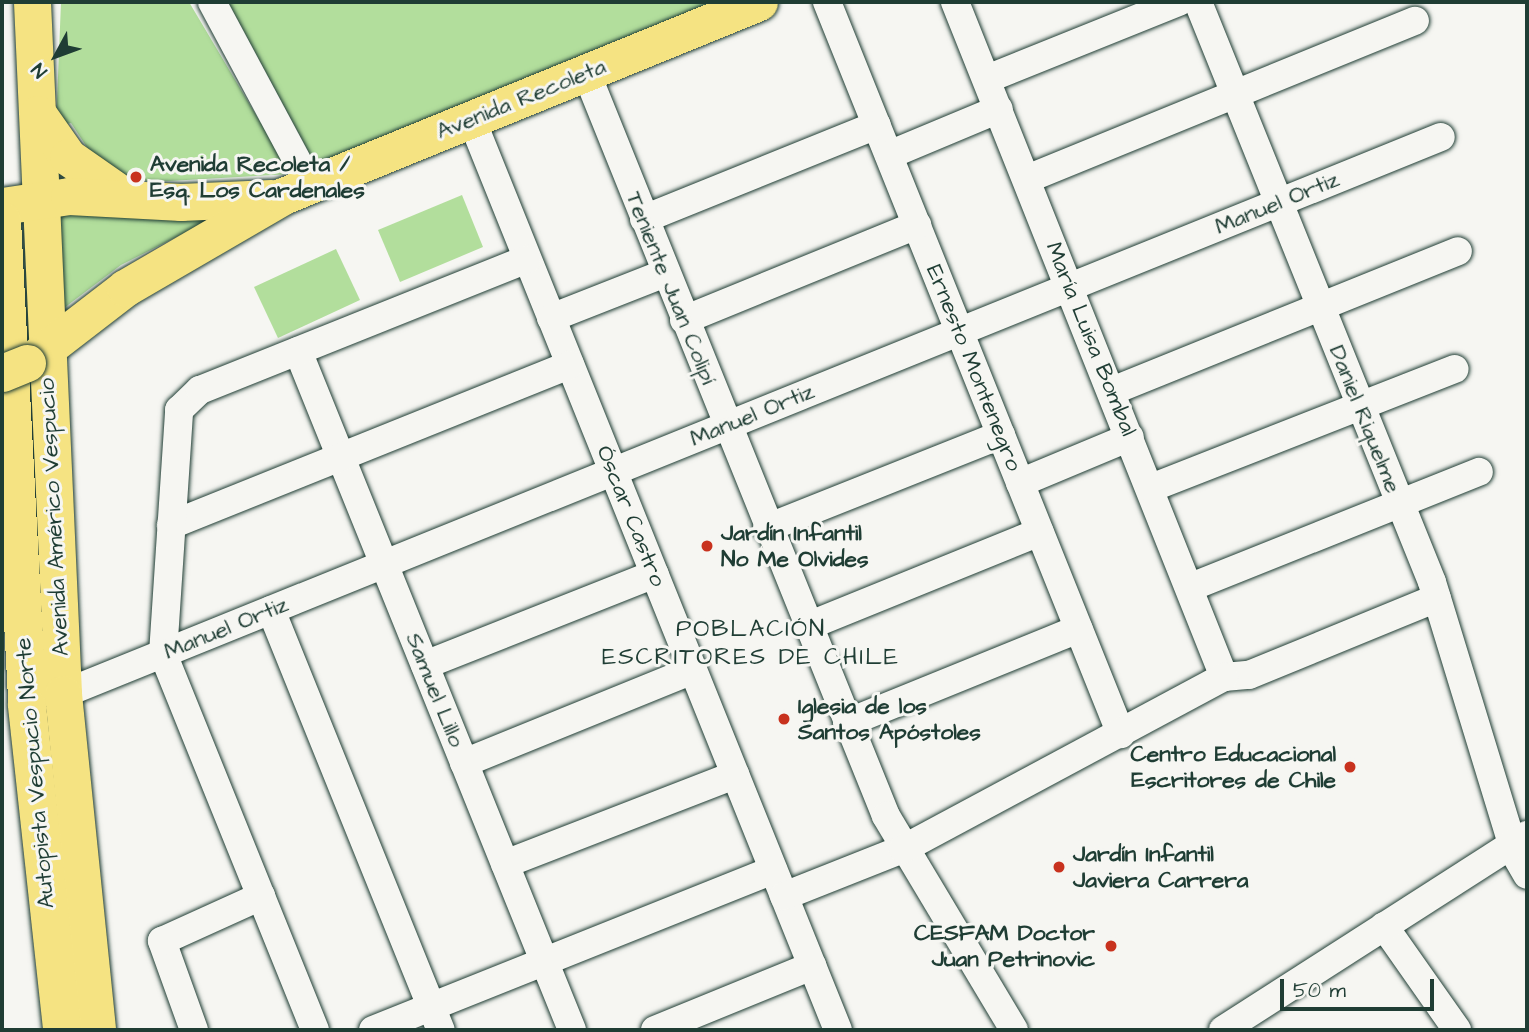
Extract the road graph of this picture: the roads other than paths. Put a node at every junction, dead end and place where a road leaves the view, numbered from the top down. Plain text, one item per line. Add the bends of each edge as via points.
1 (32, 2) edge
2 (212, 2) edge
3 (759, 2) edge
4 (827, 2) edge
5 (956, 2) edge
6 (1179, 2) edge
7 (1198, 2) edge
8 (1415, 21) dead end
9 (586, 72) junction
10 (987, 79) junction
11 (1235, 94) junction
12 (999, 109) junction
13 (38, 114) junction
14 (471, 118) junction
15 (877, 125) junction
16 (1441, 137) dead end
17 (889, 155) junction
18 (1027, 179) junction
19 (296, 190) junction
20 (131, 200) junction
21 (1278, 202) junction
22 (15, 207) edge
23 (644, 219) junction
24 (917, 225) junction
25 (1458, 251) dead end
26 (527, 259) junction
27 (665, 273) junction
28 (1070, 286) junction
29 (1320, 306) junction
30 (551, 318) junction
31 (684, 320) junction
32 (959, 331) junction
33 (298, 351) junction
34 (25, 362) edge
35 (570, 365) junction
36 (1454, 369) dead end
37 (1112, 391) junction
38 (1359, 405) junction
39 (726, 426) junction
40 (1001, 435) junction
41 (1130, 437) junction
42 (341, 457) junction
43 (613, 472) junction
44 (1479, 472) dead end
45 (1020, 483) junction
46 (1152, 488) junction
47 (1399, 504) junction
48 (171, 525) junction
49 (767, 528) junction
50 (1040, 532) junction
51 (384, 564) junction
52 (654, 574) junction
53 (1191, 587) junction
54 (1437, 598) junction
55 (271, 610) junction
56 (808, 626) junction
57 (1079, 629) junction
58 (163, 654) junction
59 (425, 665) junction
60 (693, 670) junction
61 (1224, 677) junction
62 (63, 694) junction
63 (848, 723) junction
64 (1121, 734) junction
65 (464, 763) junction
66 (735, 775) junction
67 (1520, 839) edge
68 (903, 849) junction
69 (505, 864) junction
70 (773, 870) junction
71 (1527, 875) edge
72 (261, 896) junction
73 (784, 896) junction
74 (1384, 926) junction
75 (544, 961) junction
76 (812, 966) junction
77 (436, 1018) edge
78 (1011, 1029) edge
79 (1229, 1029) edge
80 (62, 1030) edge
81 (96, 1030) edge
82 (194, 1030) edge
83 (315, 1030) edge
84 (373, 1030) edge
85 (572, 1030) edge
86 (654, 1030) edge
87 (838, 1030) edge
88 (1457, 1030) edge

1 - 13 main road, Avenida Américo Vespucio
2 - 19 street
3 - 9 main road, Avenida Recoleta
4 - 15 street, Ernesto Montenegro
5 - 10 street, María Luisa Bombal
6 - 10 street
7 - 11 street, Daniel Riquelme
8 - 11 street
9 - 14 main road, Avenida Recoleta
9 - 23 street, Teniente Juan Colipí
10 - 12 street, María Luisa Bombal
11 - 18 street
11 - 21 street, Daniel Riquelme
12 - 17 street
12 - 18 street, María Luisa Bombal
13 - 20 main road via 68,157
13 - 22 main road, Avenida Américo Vespucio
14 - 19 main road, Avenida Recoleta
14 - 26 street, Óscar Castro
15 - 17 street, Ernesto Montenegro
15 - 23 street
16 - 21 street, Manuel Ortiz
17 - 24 street, Ernesto Montenegro
18 - 28 street, María Luisa Bombal
19 - 20 main road, Avenida Recoleta
19 - 34 main road, Avenida Recoleta via 135,281
20 - 22 main road, Avenida Recoleta
21 - 28 street, Manuel Ortiz
21 - 29 street, Daniel Riquelme
22 - 34 main road, Avenida Américo Vespucio
22 - 80 highway, Autopista Vespucio Norte via 26,706
23 - 27 street, Teniente Juan Colipí
24 - 31 street
24 - 32 street, Ernesto Montenegro
25 - 29 street
26 - 30 street, Óscar Castro
26 - 33 street
27 - 30 street
27 - 31 street, Teniente Juan Colipí
28 - 32 street, Manuel Ortiz
28 - 37 street, María Luisa Bombal
29 - 37 street
29 - 38 street, Daniel Riquelme
30 - 35 street, Óscar Castro
31 - 39 street, Teniente Juan Colipí
32 - 39 street, Manuel Ortiz
32 - 40 street, Ernesto Montenegro
33 - 42 street, Samuel Lillo
33 - 48 street via 184,401
34 - 62 main road, Avenida Américo Vespucio
35 - 42 street
35 - 43 street, Óscar Castro
36 - 38 street
37 - 41 street, María Luisa Bombal
38 - 46 street
38 - 47 street, Daniel Riquelme
39 - 43 street, Manuel Ortiz
39 - 49 street, Teniente Juan Colipí
40 - 45 street, Ernesto Montenegro
40 - 49 street
41 - 45 street
41 - 46 street, María Luisa Bombal
42 - 48 street
42 - 51 street, Samuel Lillo
43 - 51 street, Manuel Ortiz
43 - 52 street, Óscar Castro
44 - 47 street
45 - 50 street, Ernesto Montenegro
46 - 53 street, María Luisa Bombal
47 - 53 street
47 - 54 street, Daniel Riquelme
48 - 58 street
49 - 56 street, Teniente Juan Colipí
50 - 56 street
50 - 57 street, Ernesto Montenegro
51 - 55 street, Manuel Ortiz
51 - 59 street, Samuel Lillo
52 - 59 street
52 - 60 street, Óscar Castro
53 - 61 street, María Luisa Bombal
54 - 61 street via 1249,675
54 - 67 street, Daniel Riquelme
55 - 58 street, Manuel Ortiz
55 - 77 street
56 - 63 street, Teniente Juan Colipí
57 - 63 street
57 - 64 street, Ernesto Montenegro
58 - 62 street, Manuel Ortiz
58 - 72 street
59 - 65 street, Samuel Lillo
60 - 65 street
60 - 66 street, Óscar Castro
61 - 64 street
62 - 81 main road, Avenida Américo Vespucio
63 - 68 street, Teniente Juan Colipí
64 - 68 street
65 - 69 street, Samuel Lillo
66 - 69 street
66 - 70 street, Óscar Castro
67 - 71 street, Daniel Riquelme
67 - 74 street
68 - 73 street
68 - 78 street, Teniente Juan Colipí
69 - 75 street, Samuel Lillo
70 - 73 street, Óscar Castro
70 - 75 street
72 - 82 street via 162,941
72 - 83 street
73 - 76 street, Óscar Castro
74 - 79 street
74 - 88 street
75 - 77 street
75 - 85 street, Samuel Lillo
76 - 86 street
76 - 87 street, Óscar Castro
77 - 84 street

